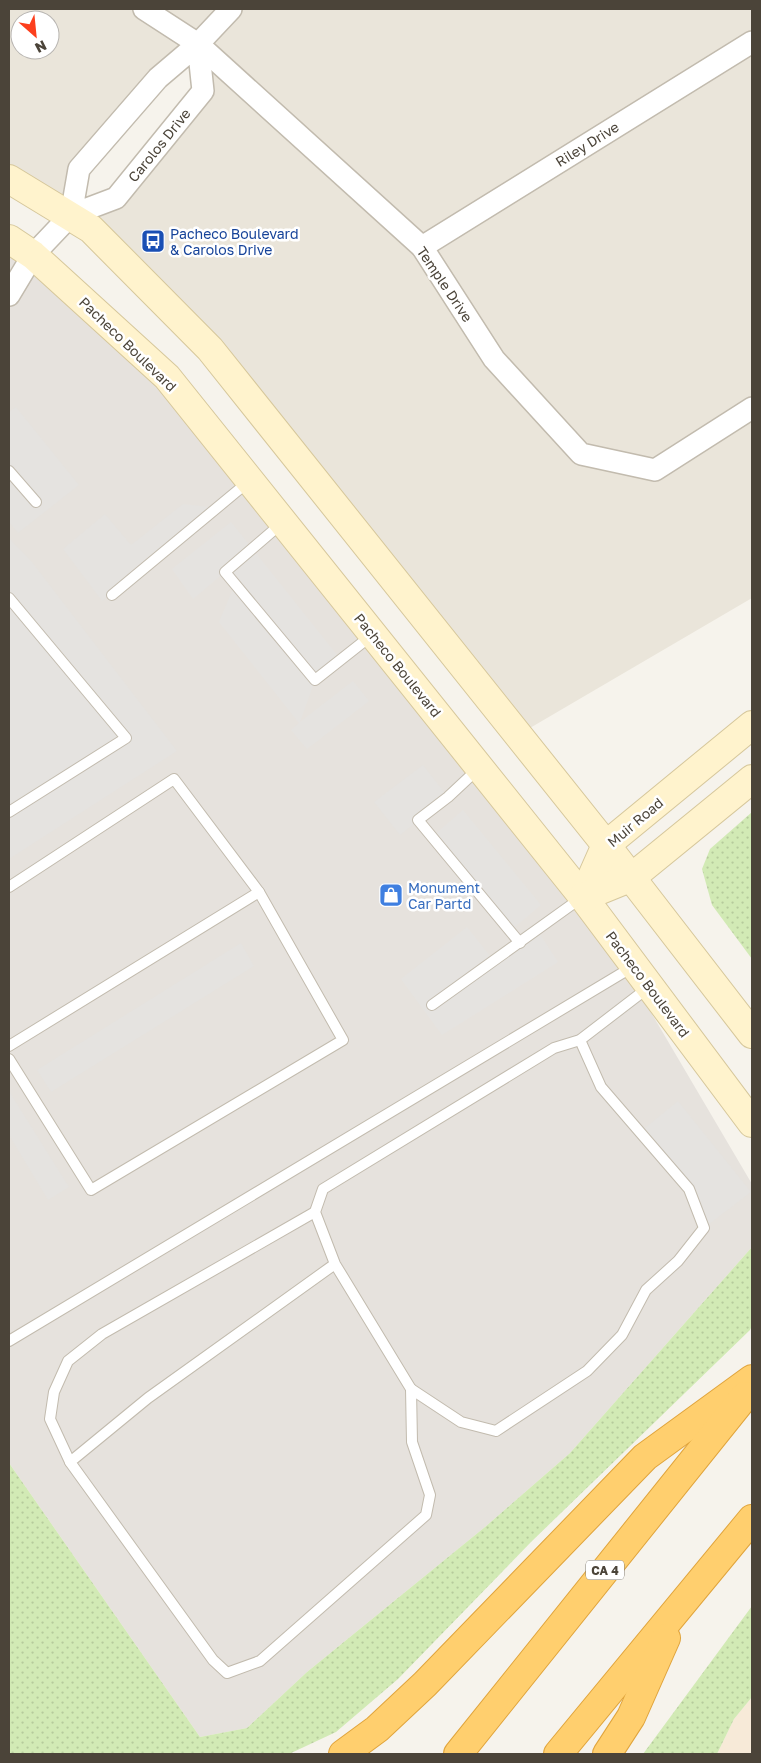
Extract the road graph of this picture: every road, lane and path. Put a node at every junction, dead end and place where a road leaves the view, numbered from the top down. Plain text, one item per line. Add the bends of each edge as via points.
1 (144, 9) edge
2 (231, 9) edge
3 (752, 42) edge
4 (198, 44) junction
5 (9, 179) edge
6 (71, 215) junction
7 (9, 239) edge
8 (422, 247) junction
9 (34, 255) junction
10 (9, 295) edge
11 (752, 408) edge
12 (9, 472) edge
13 (250, 481) junction
14 (36, 502) dead end
15 (283, 523) junction
16 (112, 594) dead end
17 (9, 598) edge
18 (373, 634) junction
19 (752, 726) edge
20 (480, 768) junction
21 (752, 779) edge
22 (9, 812) edge
23 (606, 845) junction
24 (632, 877) junction
25 (9, 886) edge
26 (259, 892) junction
27 (583, 897) junction
28 (520, 943) junction
29 (642, 976) junction
30 (432, 1006) dead end
31 (752, 1034) edge
32 (580, 1040) junction
33 (9, 1046) edge
34 (9, 1059) edge
35 (752, 1123) edge
36 (315, 1212) junction
37 (335, 1264) junction
38 (9, 1341) edge
39 (752, 1379) edge
40 (752, 1387) edge
41 (411, 1389) junction
42 (70, 1462) junction
43 (752, 1518) edge
44 (680, 1606) junction
45 (343, 1754) edge
46 (458, 1754) edge
47 (558, 1754) edge
48 (606, 1754) edge

1 - 4 street, Temple Drive
2 - 4 street
3 - 8 street, Riley Drive
4 - 6 street via 158,78 79,169
4 - 6 street, Carolos Drive via 202,91 116,198
4 - 8 street, Temple Drive
5 - 6 main road
6 - 9 street, Carolos Drive
6 - 23 main road via 91,229 210,348
7 - 9 main road, Pacheco Boulevard
8 - 11 street, Temple Drive via 494,359 581,454 656,470
9 - 10 street, Carolos Drive
9 - 13 main road, Pacheco Boulevard via 167,378
12 - 14 lane
13 - 15 main road, Pacheco Boulevard
13 - 16 lane
15 - 18 main road, Pacheco Boulevard
15 - 18 lane via 225,572 315,680
17 - 22 lane via 126,738
18 - 20 main road, Pacheco Boulevard
19 - 23 main road, Muir Road
20 - 27 main road, Pacheco Boulevard
20 - 28 lane via 418,820
21 - 24 main road
23 - 24 main road
23 - 27 main road, Muir Road
24 - 27 main road
24 - 31 main road
25 - 26 lane via 174,779
26 - 33 lane
26 - 34 lane via 343,1040 91,1190
27 - 28 lane
27 - 29 main road, Pacheco Boulevard
28 - 30 lane
29 - 32 lane
29 - 35 main road, Pacheco Boulevard
29 - 38 lane
32 - 36 lane via 554,1048 323,1189
32 - 41 lane via 601,1087 689,1189 704,1228 678,1260 646,1290 622,1335 587,1371 496,1431 461,1422
36 - 37 lane
36 - 42 lane via 102,1334 68,1361 54,1392 50,1419
37 - 41 lane
37 - 42 lane via 148,1398
39 - 45 highway via 645,1457 425,1684 377,1729
40 - 46 highway, CA 4
41 - 42 lane via 412,1442 430,1495 426,1516 260,1661 227,1674 213,1660
43 - 44 highway
44 - 47 highway
44 - 48 highway via 631,1717

